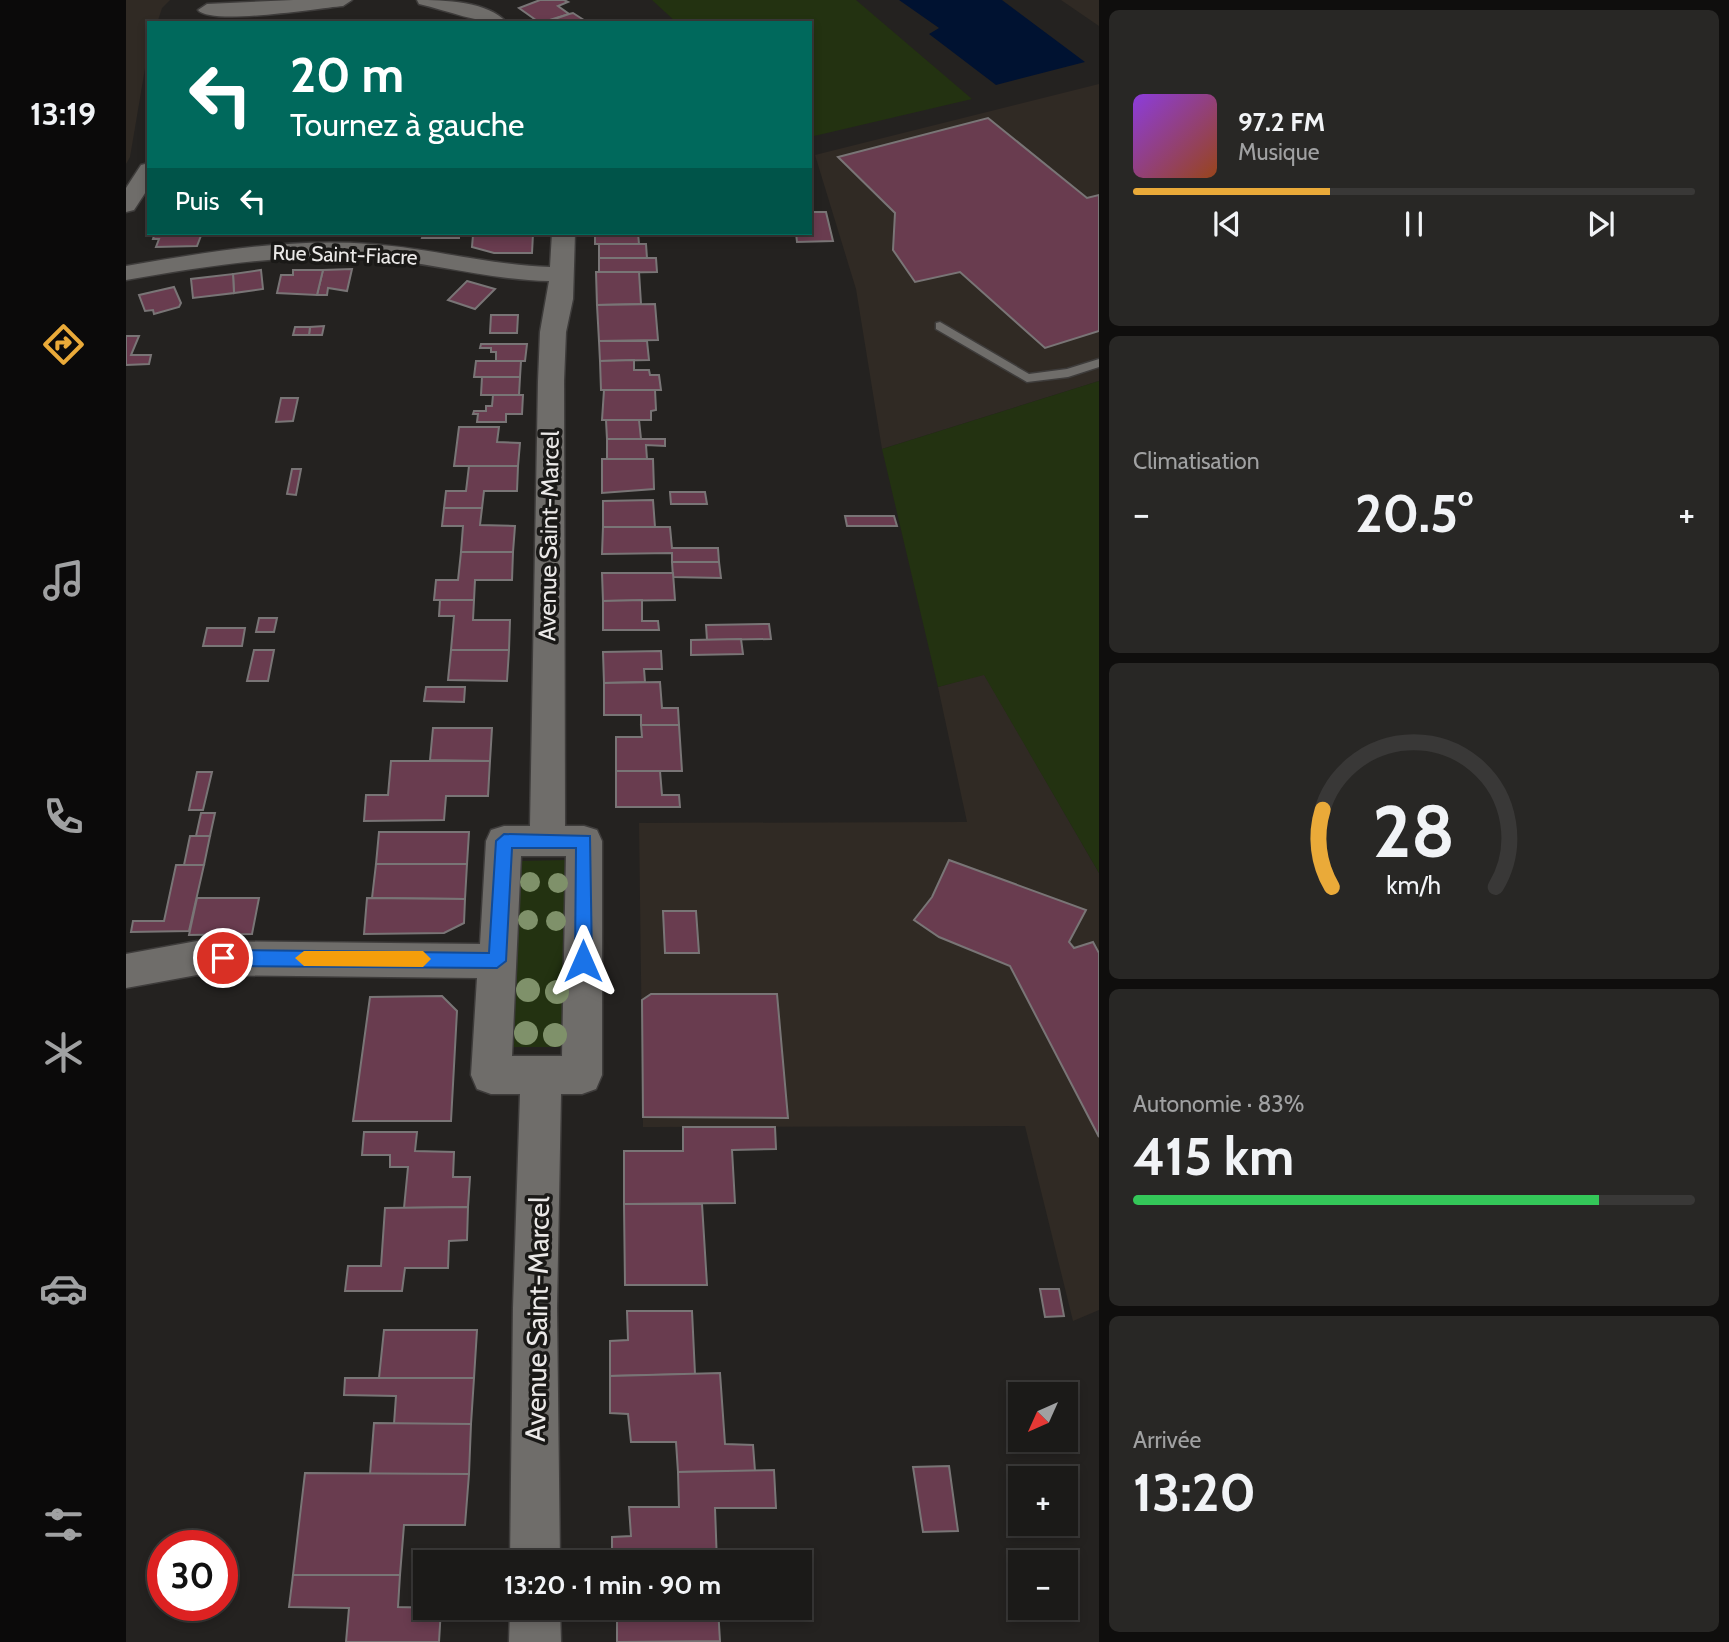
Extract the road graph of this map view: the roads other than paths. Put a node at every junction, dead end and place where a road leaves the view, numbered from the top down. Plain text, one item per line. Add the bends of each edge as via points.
1 (343, 0) edge
2 (426, 0) edge
3 (201, 9) edge
4 (493, 21) edge
5 (147, 173) edge
6 (126, 205) edge
7 (562, 235) edge
8 (126, 273) edge
9 (563, 274) junction
10 (940, 326) dead end
11 (1099, 363) edge
12 (547, 841) junction
13 (497, 961) junction
14 (126, 971) edge
15 (541, 1075) junction
16 (535, 1550) edge
17 (535, 1620) edge
18 (535, 1642) edge

1 - 3 street via 254,10
2 - 4 street
5 - 6 street
7 - 9 street, Avenue Saint-Marcel
8 - 9 street, Rue Saint-Fiacre via 250,254 332,250
9 - 12 street, Avenue Saint-Marcel via 551,381
10 - 11 lane via 1027,378
12 - 13 street via 504,841
12 - 15 street via 584,841 582,1075
13 - 14 street via 197,958
13 - 15 street via 491,1075
15 - 16 street, Avenue Saint-Marcel
17 - 18 street

